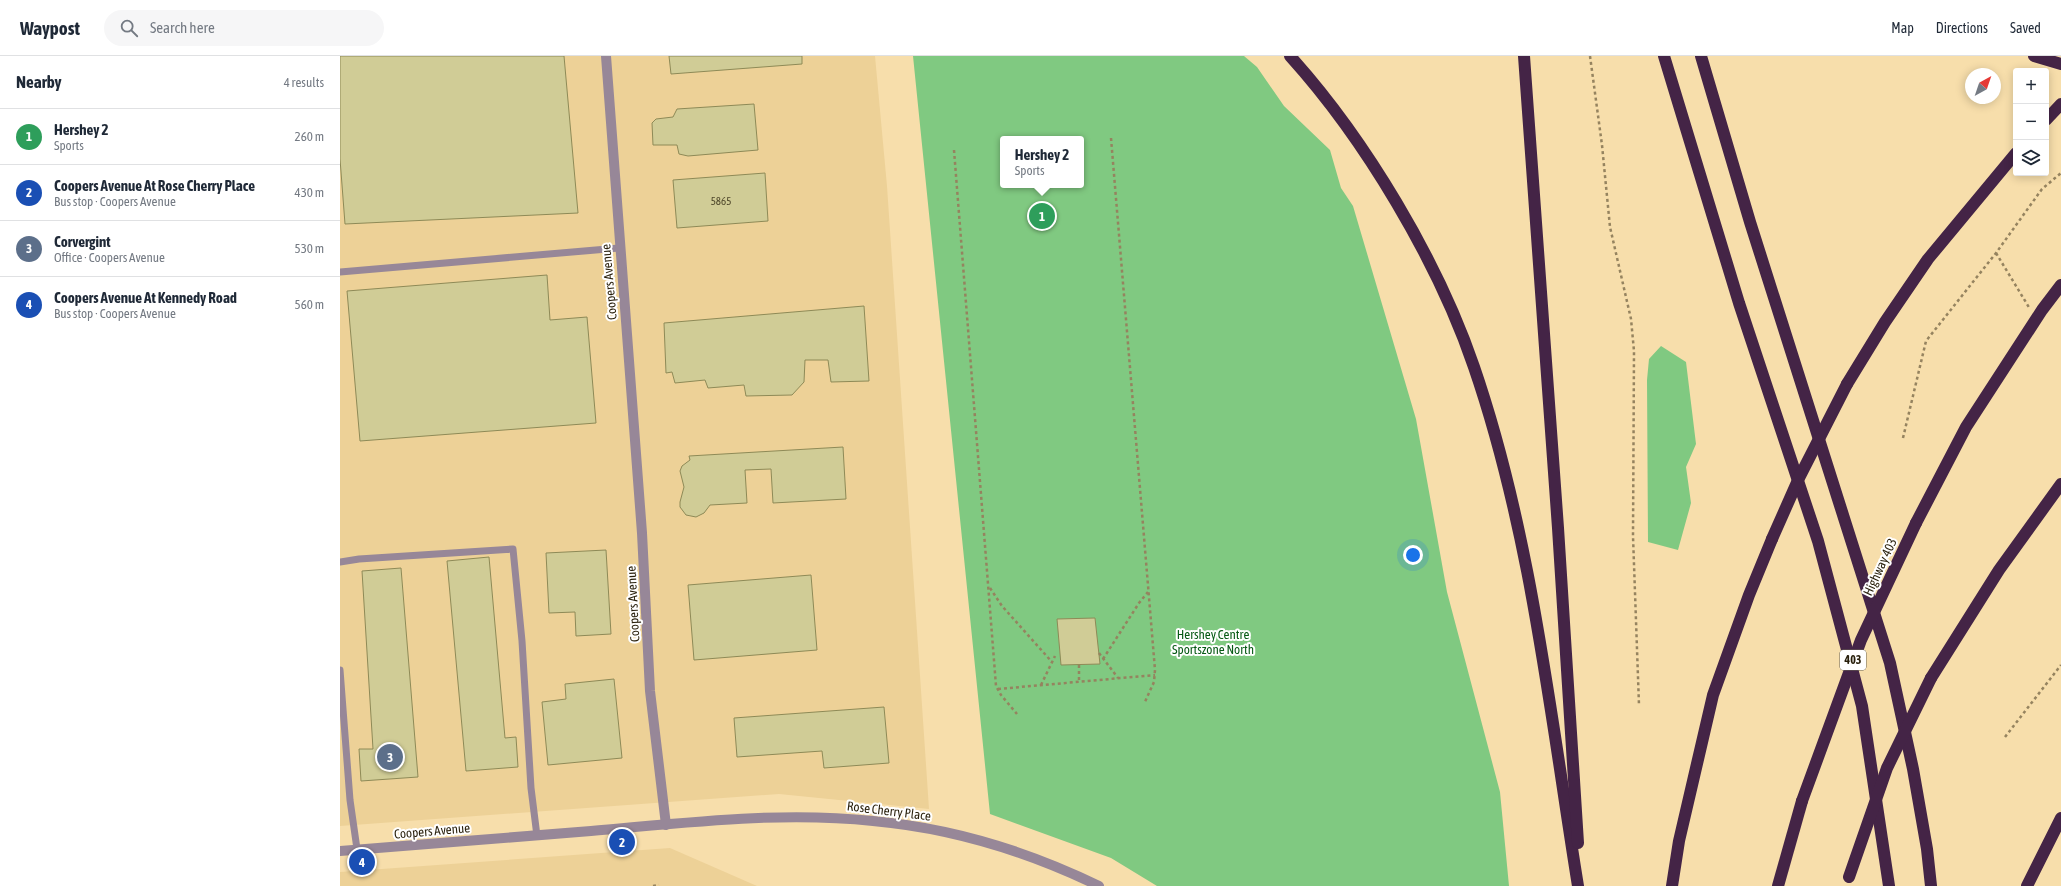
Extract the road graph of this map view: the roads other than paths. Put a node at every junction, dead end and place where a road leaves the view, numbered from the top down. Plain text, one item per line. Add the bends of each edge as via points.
1 (606, 56) edge
2 (1290, 56) edge
3 (1524, 56) edge
4 (1664, 56) edge
5 (1701, 56) edge
6 (2034, 56) edge
7 (2061, 64) edge
8 (2061, 104) edge
9 (2049, 117) edge
10 (2013, 157) edge
11 (619, 248) junction
12 (340, 272) edge
13 (2061, 285) edge
14 (2061, 484) edge
15 (340, 559) edge
16 (340, 562) edge
17 (340, 670) edge
18 (2061, 818) edge
19 (666, 825) junction
20 (537, 836) junction
21 (358, 849) junction
22 (340, 851) edge
23 (1848, 882) edge
24 (1099, 886) edge
25 (1579, 886) edge
26 (1672, 886) edge
27 (1778, 886) edge
28 (1889, 886) edge
29 (1931, 886) edge
30 (2027, 886) edge

1 - 11 street, Coopers Avenue
2 - 25 highway via 1343,122 1383,181 1448,301 1474,366 1502,460 1525,558
3 - 25 highway via 1558,528
4 - 28 highway via 1739,303 1818,541 1862,706
5 - 29 highway via 1750,222 1890,663 1913,769
6 - 7 highway
8 - 9 highway
10 - 26 highway, bridge via 1928,259 1885,322 1847,384 1799,478 1749,595 1713,695 1679,841
11 - 12 lane
11 - 19 street, Coopers Avenue via 642,533 650,691
13 - 27 highway, Highway 403 / 403, bridge via 1966,427 1916,523 1861,640 1802,801
14 - 23 highway, bridge via 1999,570 1931,678 1887,768
15 - 16 lane
16 - 20 lane via 513,549
17 - 21 lane via 350,800
18 - 30 highway
19 - 20 street, Coopers Avenue
19 - 24 street, Rose Cherry Place via 781,818 874,821 930,829 985,843 1019,853
20 - 21 street, Coopers Avenue
21 - 22 street, Coopers Avenue

